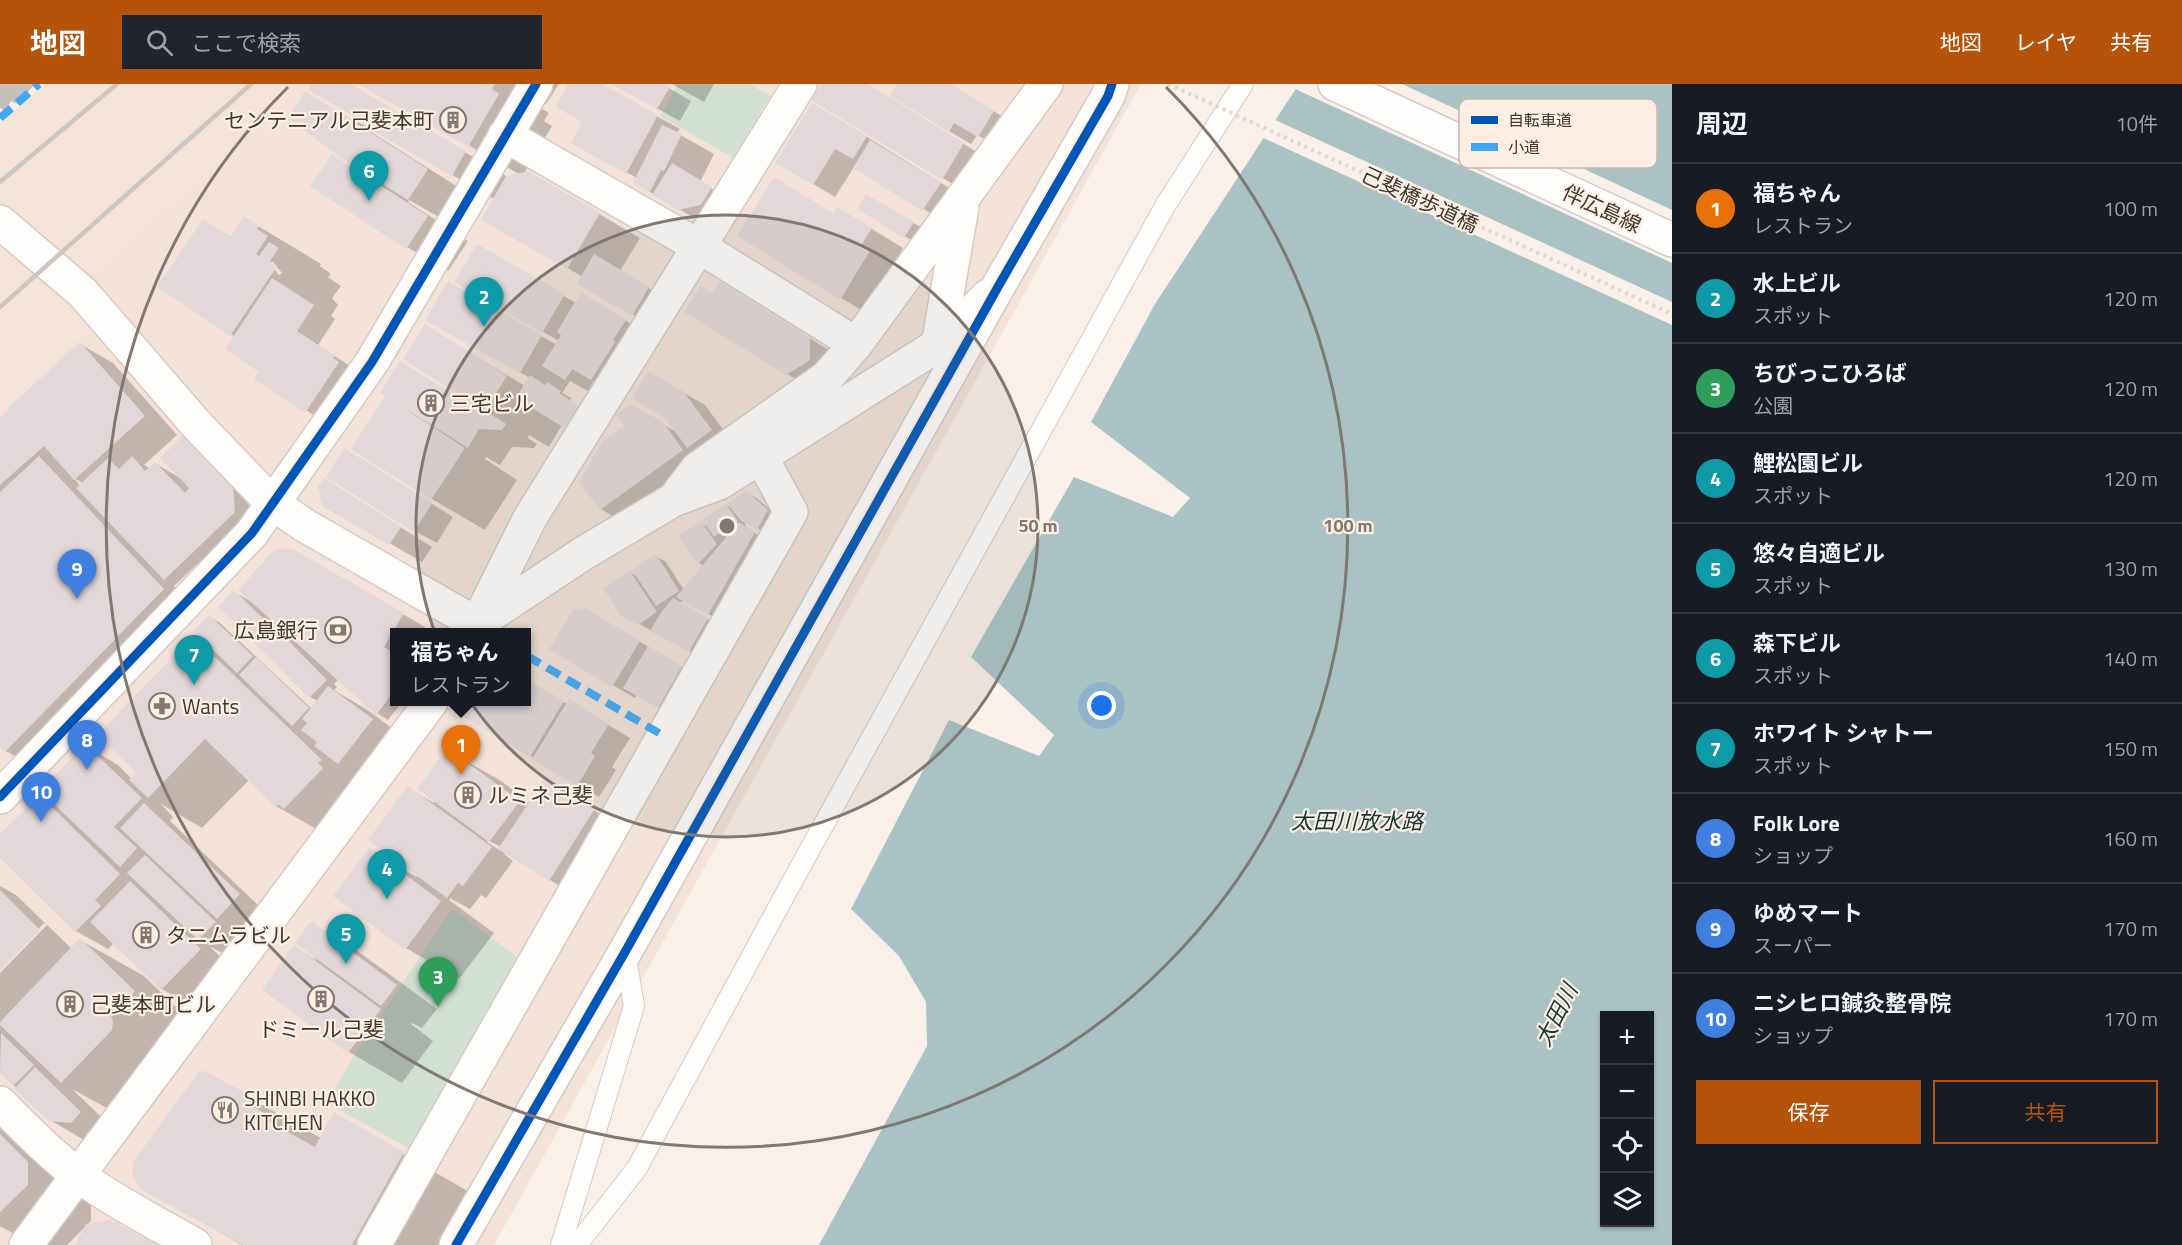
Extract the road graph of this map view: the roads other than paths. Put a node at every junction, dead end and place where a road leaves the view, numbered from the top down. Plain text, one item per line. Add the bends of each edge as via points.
1 (536, 84) edge
2 (800, 84) edge
3 (1046, 84) edge
4 (1112, 84) edge
5 (1244, 84) edge
6 (1335, 84) edge
7 (505, 135) junction
8 (1459, 141) edge
9 (1516, 168) edge
10 (963, 199) junction
11 (0, 222) edge
12 (1672, 240) edge
13 (699, 247) junction
14 (999, 285) junction
15 (856, 344) junction
16 (938, 345) junction
17 (925, 419) junction
18 (761, 457) junction
19 (673, 500) junction
20 (271, 502) junction
21 (475, 628) edge
22 (428, 706) edge
23 (0, 797) edge
24 (625, 952) junction
25 (0, 1103) edge
26 (79, 1176) junction
27 (26, 1245) edge
28 (195, 1245) edge
29 (374, 1245) edge
30 (456, 1245) edge
31 (561, 1245) edge
32 (577, 1245) edge

1 - 7 street
2 - 13 street
3 - 10 street
4 - 14 street
5 - 32 lane via 1165,206 637,1168
6 - 8 street, 伴広島線
7 - 13 street
7 - 20 street via 372,362
9 - 12 street, 伴広島線
10 - 15 street
10 - 16 street
11 - 20 street via 83,293 196,424
13 - 15 street
13 - 21 street via 530,518
14 - 16 street
14 - 17 street
15 - 19 street via 827,377 697,469
16 - 17 street
16 - 18 street
17 - 24 street
18 - 19 street via 719,483
18 - 29 street via 791,512
19 - 21 street via 584,553
20 - 21 street
20 - 23 street via 252,533
22 - 26 street
24 - 30 street
24 - 31 lane via 634,1006
25 - 26 street
26 - 27 street
26 - 28 street

